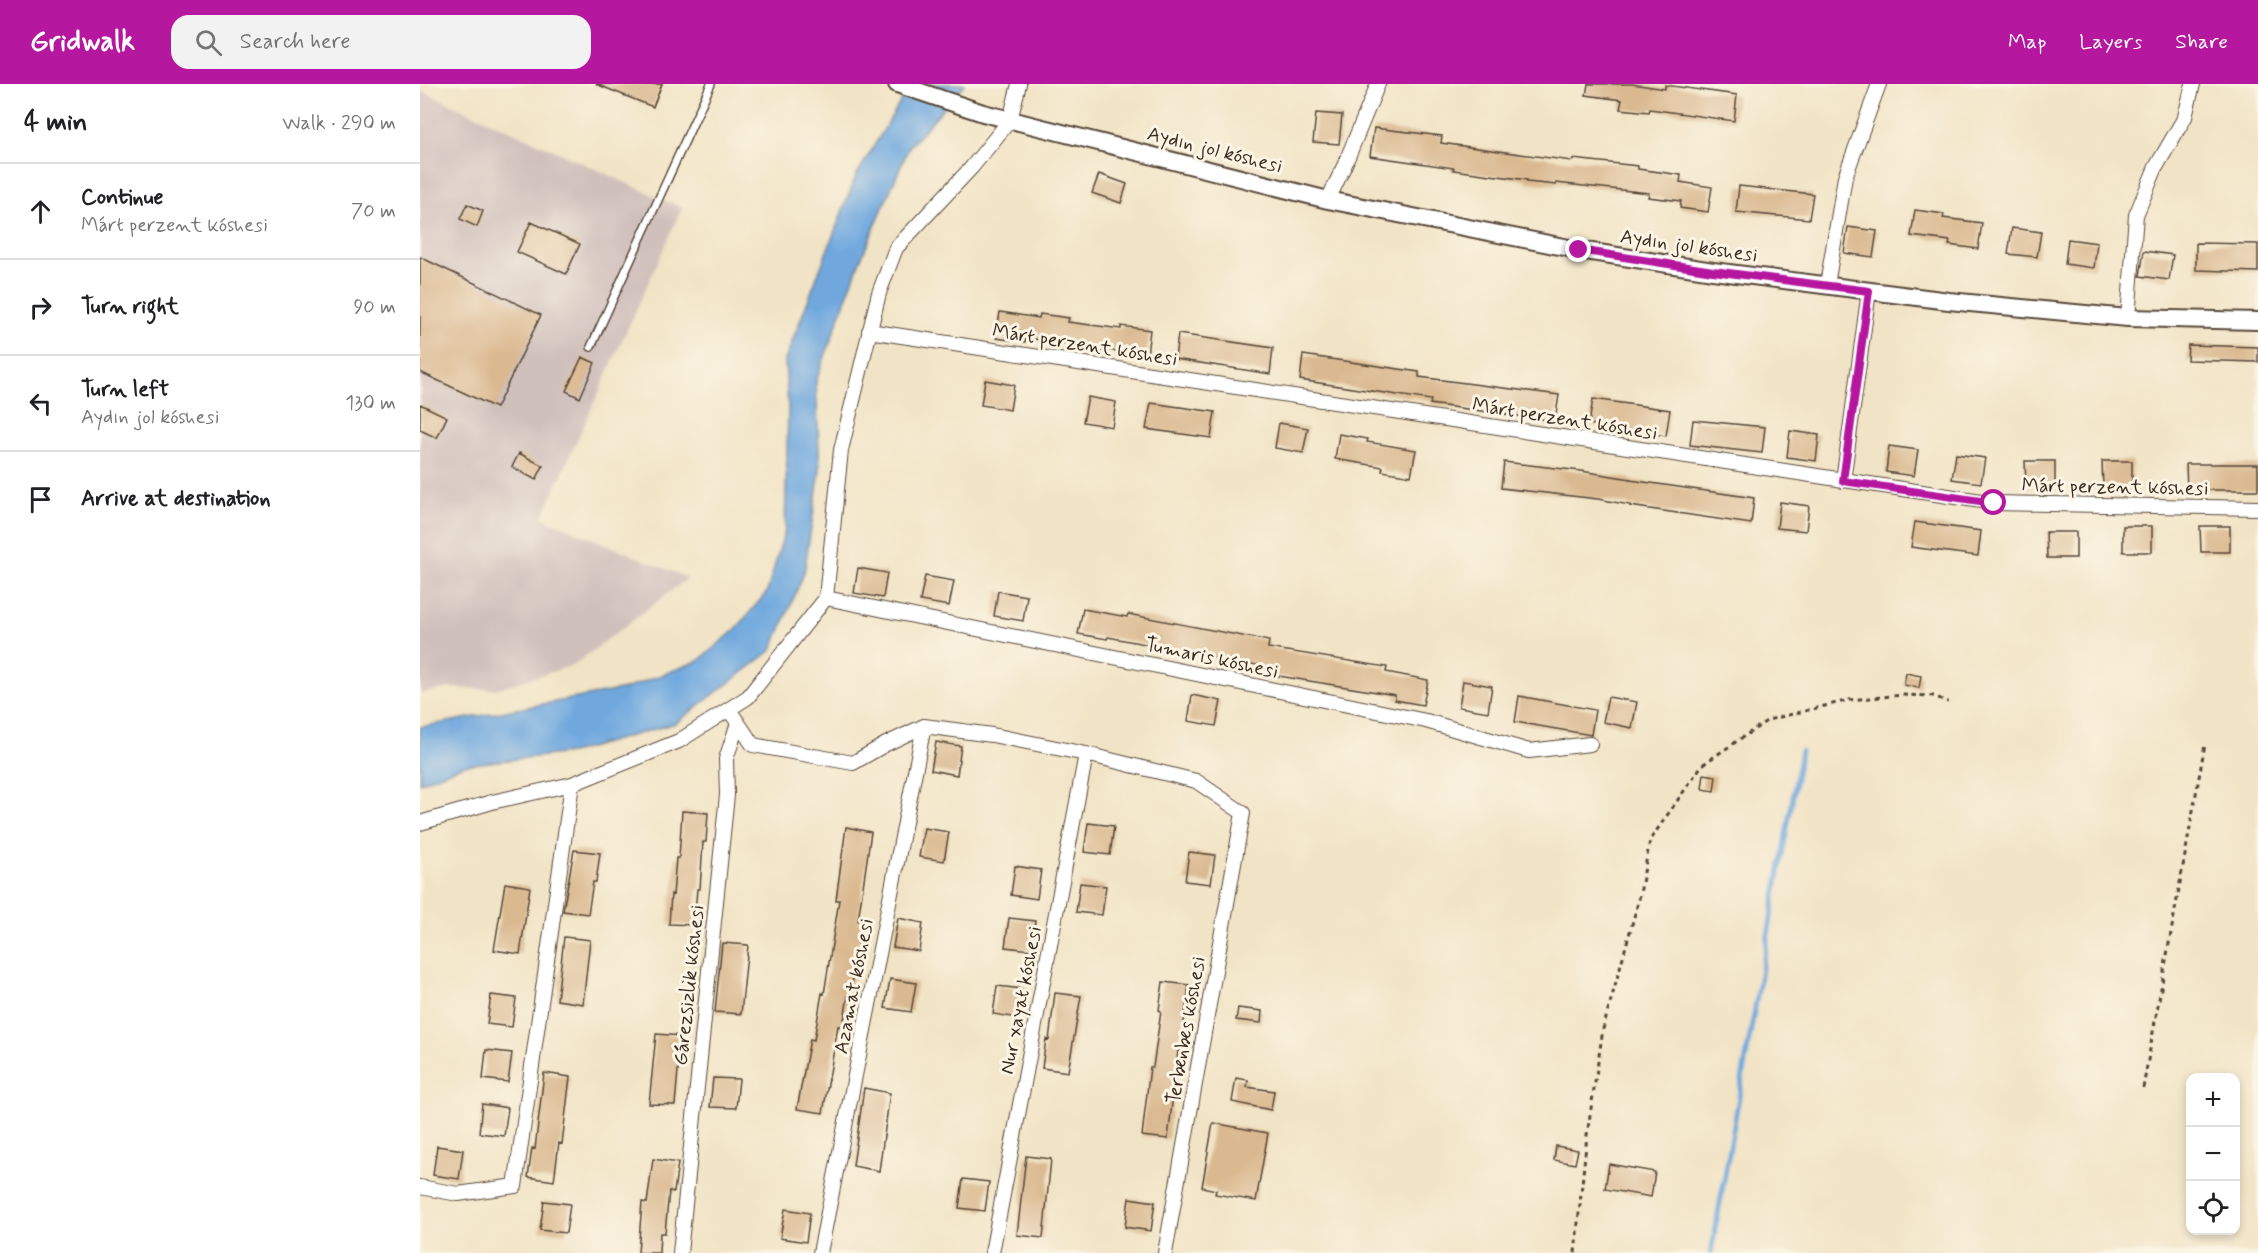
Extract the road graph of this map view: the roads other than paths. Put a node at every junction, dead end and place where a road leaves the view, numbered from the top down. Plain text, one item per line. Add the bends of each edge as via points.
1 (711, 84) edge
2 (897, 84) edge
3 (1018, 84) edge
4 (1378, 84) edge
5 (1879, 84) edge
6 (2193, 84) edge
7 (1010, 120) junction
8 (1328, 200) junction
9 (1827, 285) junction
10 (1869, 291) junction
11 (2128, 318) junction
12 (2258, 321) edge
13 (869, 331) junction
14 (591, 347) dead end
15 (1843, 481) junction
16 (2258, 508) edge
17 (826, 598) junction
18 (730, 711) junction
19 (738, 723) junction
20 (924, 726) junction
21 (1590, 744) dead end
22 (1086, 754) junction
23 (572, 784) junction
24 (420, 823) edge
25 (420, 1187) edge
26 (680, 1253) edge
27 (820, 1253) edge
28 (992, 1253) edge
29 (1165, 1253) edge

1 - 14 lane
2 - 7 street, Aydın jol kóshesi
3 - 7 street
4 - 8 street
5 - 9 street via 1845,177
6 - 11 street via 2186,117 2156,166 2136,215
7 - 8 street, Aydın jol kóshesi
7 - 13 street via 896,248
8 - 9 street, Aydın jol kóshesi via 1579,250
9 - 10 street, Aydın jol kóshesi
10 - 11 street, Aydın jol kóshesi
10 - 15 street
11 - 12 street, Aydın jol kóshesi
13 - 15 street, Márt perzent kóshesi
13 - 17 street via 841,450
15 - 16 street, Márt perzent kóshesi via 1994,503
17 - 18 street via 748,697
17 - 21 street, Tumaris kóshesi via 1426,722 1529,751
18 - 19 street
18 - 23 street via 679,741
19 - 20 street via 753,745 853,763
19 - 26 street, Ǵárezsizlik kóshesi via 726,759 727,795
20 - 22 street
20 - 27 street, Azamat kóshesi
22 - 28 street, Nur xayat kóshesi
22 - 29 street, Terbenbes kóshesi via 1196,781 1243,813
23 - 24 street
23 - 25 street via 516,1186 458,1194

